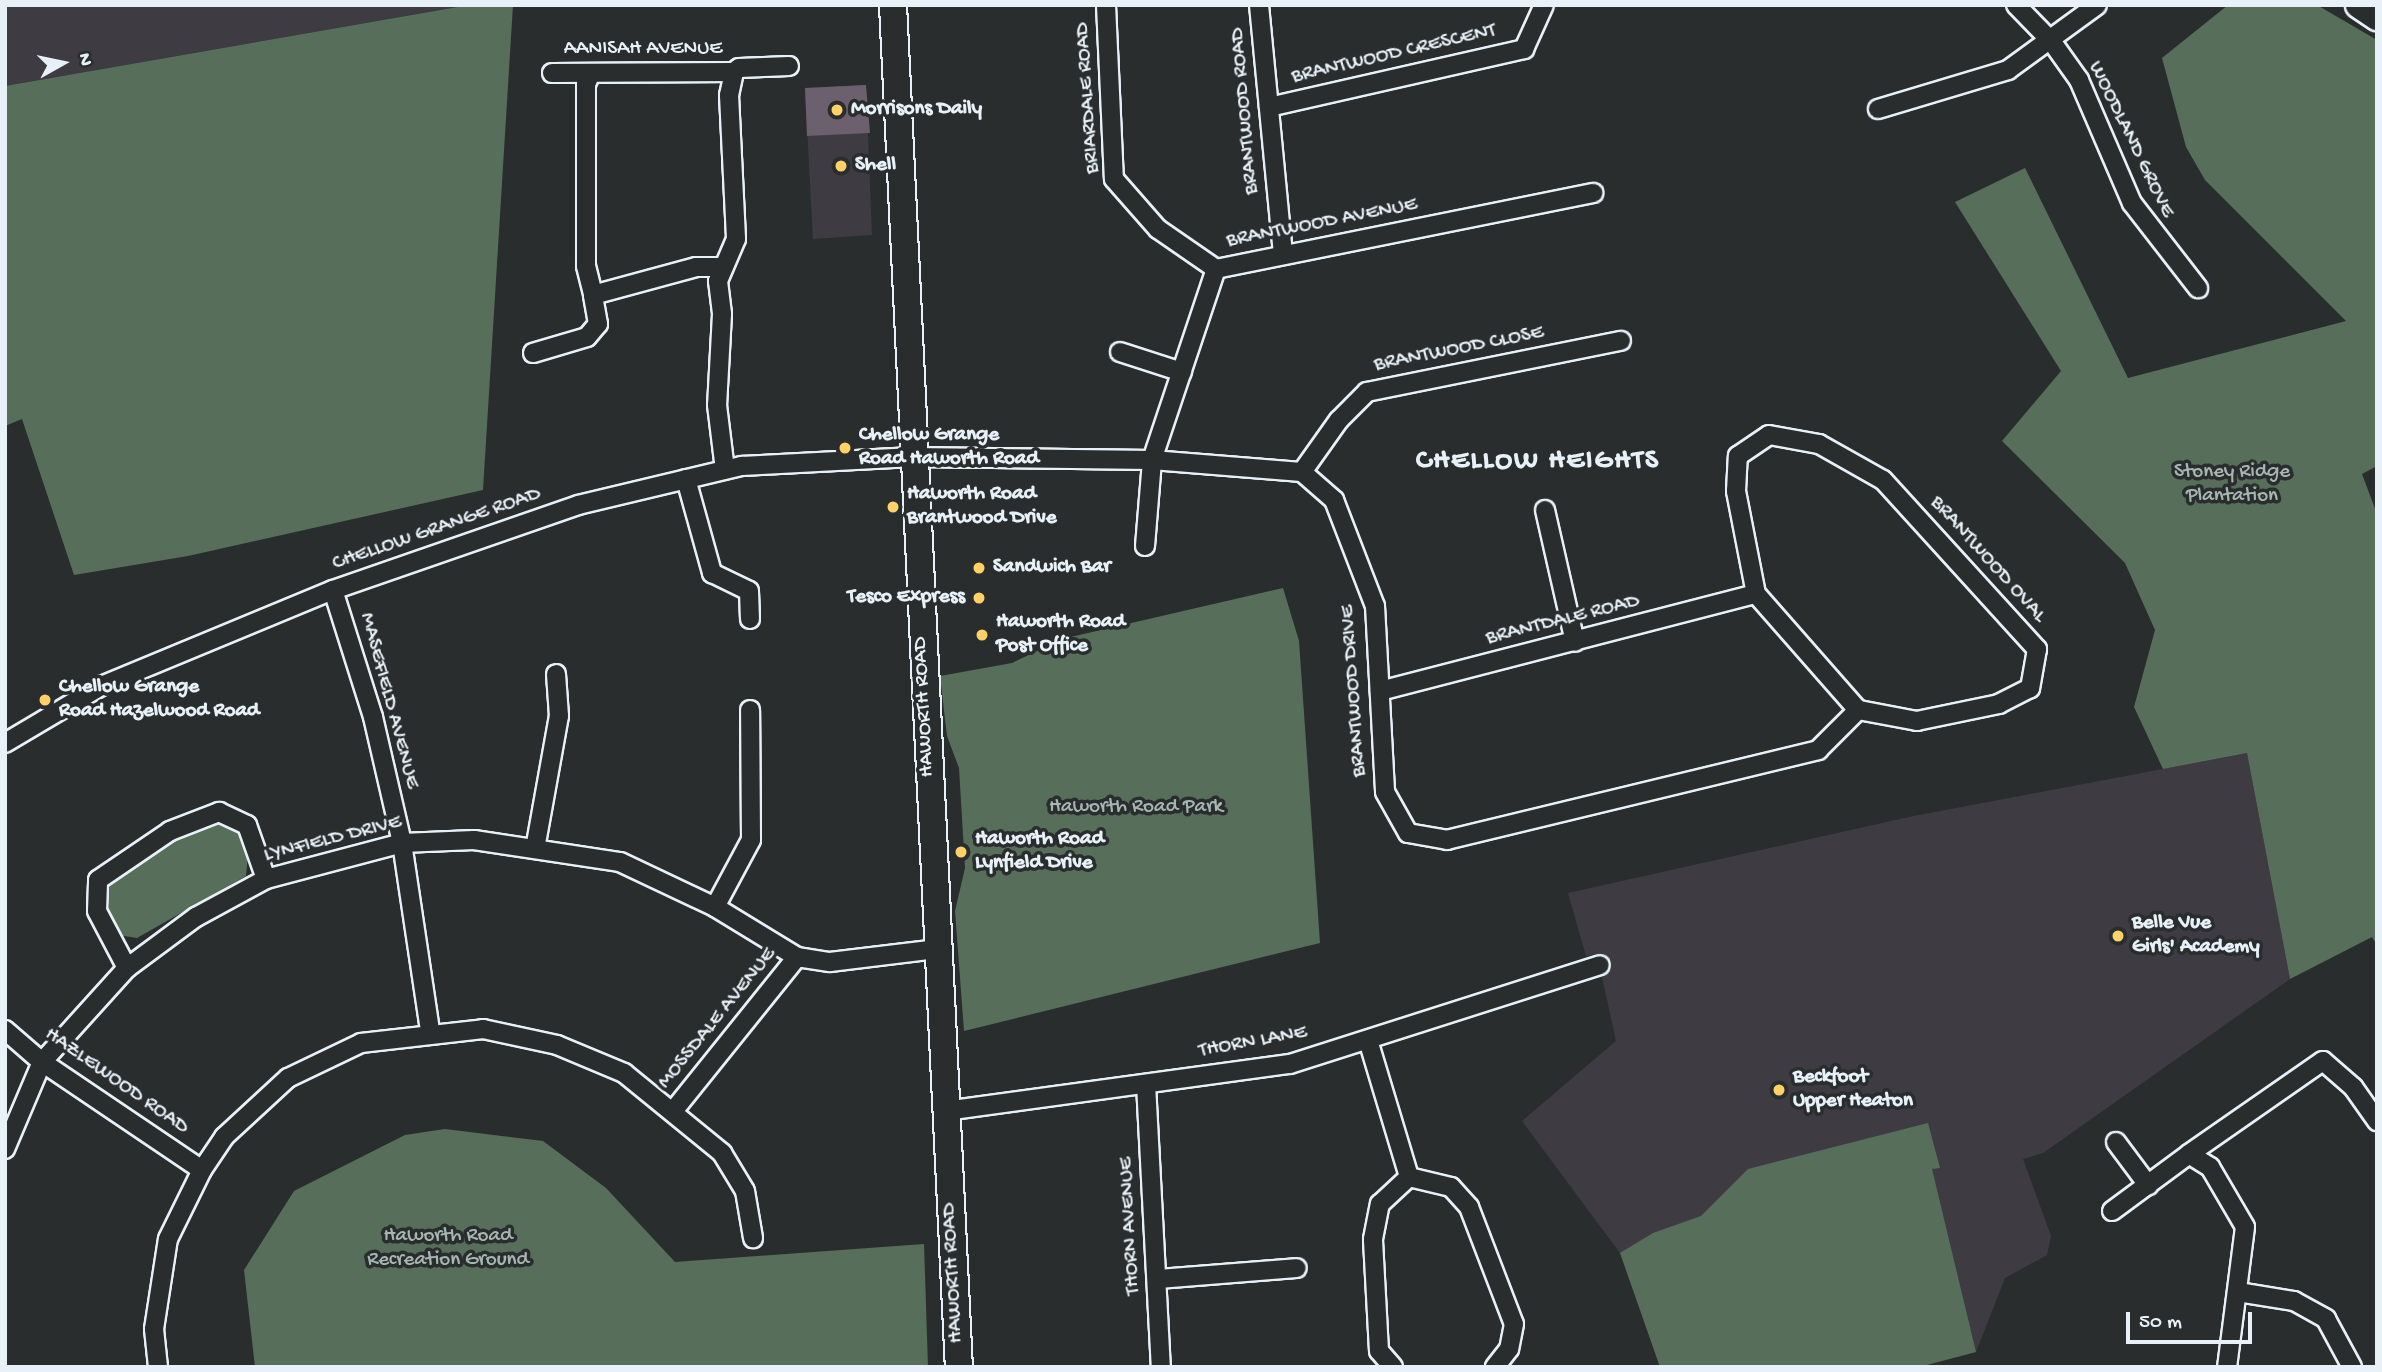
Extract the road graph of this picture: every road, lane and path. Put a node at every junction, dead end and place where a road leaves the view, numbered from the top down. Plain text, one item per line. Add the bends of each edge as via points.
1 (893, 5) edge
2 (1107, 5) edge
3 (1259, 5) edge
4 (1544, 5) edge
5 (2016, 5) edge
6 (2097, 5) edge
7 (2359, 5) edge
8 (2377, 17) edge
9 (2052, 42) junction
10 (789, 66) dead end
11 (734, 72) junction
12 (552, 73) dead end
13 (591, 73) junction
14 (1269, 107) junction
15 (1878, 109) dead end
16 (1593, 193) dead end
17 (1283, 255) junction
18 (722, 267) junction
19 (1216, 269) junction
20 (2198, 288) dead end
21 (593, 295) junction
22 (1620, 341) dead end
23 (1120, 352) dead end
24 (533, 353) dead end
25 (1182, 372) junction
26 (913, 457) junction
27 (1152, 460) junction
28 (725, 470) junction
29 (1302, 472) junction
30 (685, 479) junction
31 (1545, 510) dead end
32 (1145, 546) dead end
33 (333, 590) junction
34 (1756, 594) junction
35 (750, 619) dead end
36 (1575, 642) junction
37 (556, 674) dead end
38 (1380, 691) junction
39 (750, 710) dead end
40 (1858, 710) junction
41 (5, 743) edge
42 (402, 843) junction
43 (535, 849) junction
44 (266, 879) junction
45 (715, 907) junction
46 (938, 948) junction
47 (797, 957) junction
48 (1600, 965) dead end
49 (127, 968) junction
50 (5, 1030) edge
51 (430, 1031) junction
52 (1368, 1040) junction
53 (42, 1062) junction
54 (1146, 1084) junction
55 (674, 1110) junction
56 (945, 1111) junction
57 (2377, 1121) edge
58 (2116, 1142) dead end
59 (5, 1149) edge
60 (2189, 1154) junction
61 (201, 1170) junction
62 (1409, 1177) junction
63 (2148, 1185) junction
64 (2112, 1211) dead end
65 (753, 1238) dead end
66 (1297, 1268) dead end
67 (1158, 1279) junction
68 (2238, 1292) junction
69 (158, 1367) edge
70 (959, 1367) edge
71 (1161, 1367) edge
72 (1392, 1367) edge
73 (1495, 1367) edge
74 (2227, 1367) edge
75 (2352, 1367) edge

1 - 26 main road, HAWORTH ROAD
2 - 19 street, BRIARDALE ROAD via 1114,179 1158,229
3 - 14 street, BRANTWOOD ROAD
4 - 14 street, BRANTWOOD CRESCENT via 1524,49
5 - 9 street, WOODLAND GROVE
6 - 9 street
7 - 8 main road
9 - 15 street via 2008,69
9 - 20 street, WOODLAND GROVE via 2079,80 2132,202
10 - 11 street, AANISAH AVENUE
11 - 13 street, AANISAH AVENUE
11 - 18 street, AANISAH AVENUE via 729,96 736,239
12 - 13 street, AANISAH AVENUE
13 - 21 street via 586,84 586,266
14 - 17 street, BRANTWOOD ROAD
16 - 17 street, BRANTWOOD AVENUE
17 - 19 street, BRANTWOOD AVENUE
18 - 21 street via 696,267
18 - 28 street, AANISAH AVENUE via 717,405
19 - 25 street, BRANTWOOD AVENUE
21 - 24 street via 598,324 587,337
22 - 29 street, BRANTWOOD CLOSE via 1367,392 1339,420
23 - 25 street
25 - 27 street, BRANTWOOD AVENUE
26 - 27 street
26 - 28 street, CHELLOW GRANGE ROAD
26 - 46 main road, HAWORTH ROAD
27 - 29 street
27 - 32 street, BRANTWOOD AVENUE
28 - 30 street, CHELLOW GRANGE ROAD
29 - 38 street, BRANTWOOD DRIVE via 1334,500 1376,606
30 - 33 street, CHELLOW GRANGE ROAD via 578,505
30 - 35 street via 712,573 749,591
31 - 36 street
33 - 41 street, CHELLOW GRANGE ROAD via 101,686
33 - 42 street, MASEFIELD AVENUE via 373,717
34 - 36 street, BRANTDALE ROAD
34 - 40 street
34 - 40 street, BRANTWOOD OVAL via 1737,491 1738,456 1769,435 1819,444 1883,480 2037,649 2030,688 1999,704 1917,721
36 - 38 street, BRANTDALE ROAD
37 - 43 street via 559,716
38 - 40 street, BRANTWOOD DRIVE via 1385,792 1408,833 1447,840 1818,750
39 - 45 street via 751,840
42 - 43 street, LYNFIELD DRIVE via 474,840
42 - 44 street, LYNFIELD DRIVE
42 - 51 street, MASEFIELD AVENUE
43 - 45 street, LYNFIELD DRIVE via 620,862
44 - 49 street, LYNFIELD DRIVE via 196,917
44 - 49 street via 247,825 219,813 170,831 99,880 97,911
45 - 47 street, LYNFIELD DRIVE
46 - 47 street, LYNFIELD DRIVE via 830,962
46 - 56 main road, HAWORTH ROAD
47 - 55 street, MOSSDALE AVENUE
48 - 52 street, THORN LANE
49 - 53 street, LYNFIELD DRIVE
50 - 53 street, HAZLEWOOD ROAD
51 - 55 street via 483,1029 557,1045 624,1073
51 - 61 street via 361,1044 288,1078 224,1137
52 - 54 street, THORN LANE via 1290,1064
52 - 62 street
53 - 59 street, LYNFIELD DRIVE
53 - 61 street, HAZLEWOOD ROAD
54 - 56 street, THORN LANE
54 - 67 street, THORN AVENUE
55 - 65 street via 722,1153 745,1191
56 - 70 main road, HAWORTH ROAD
57 - 60 street via 2353,1087 2323,1061
58 - 63 street
60 - 63 street
60 - 68 street via 2210,1167 2245,1227
61 - 69 street via 167,1239 154,1329
62 - 72 street via 1380,1204 1373,1239 1379,1351
62 - 73 street via 1451,1187 1469,1207 1514,1324 1509,1349
63 - 64 street
66 - 67 street
67 - 71 street, THORN AVENUE
68 - 74 street
68 - 75 street via 2294,1301 2326,1319

